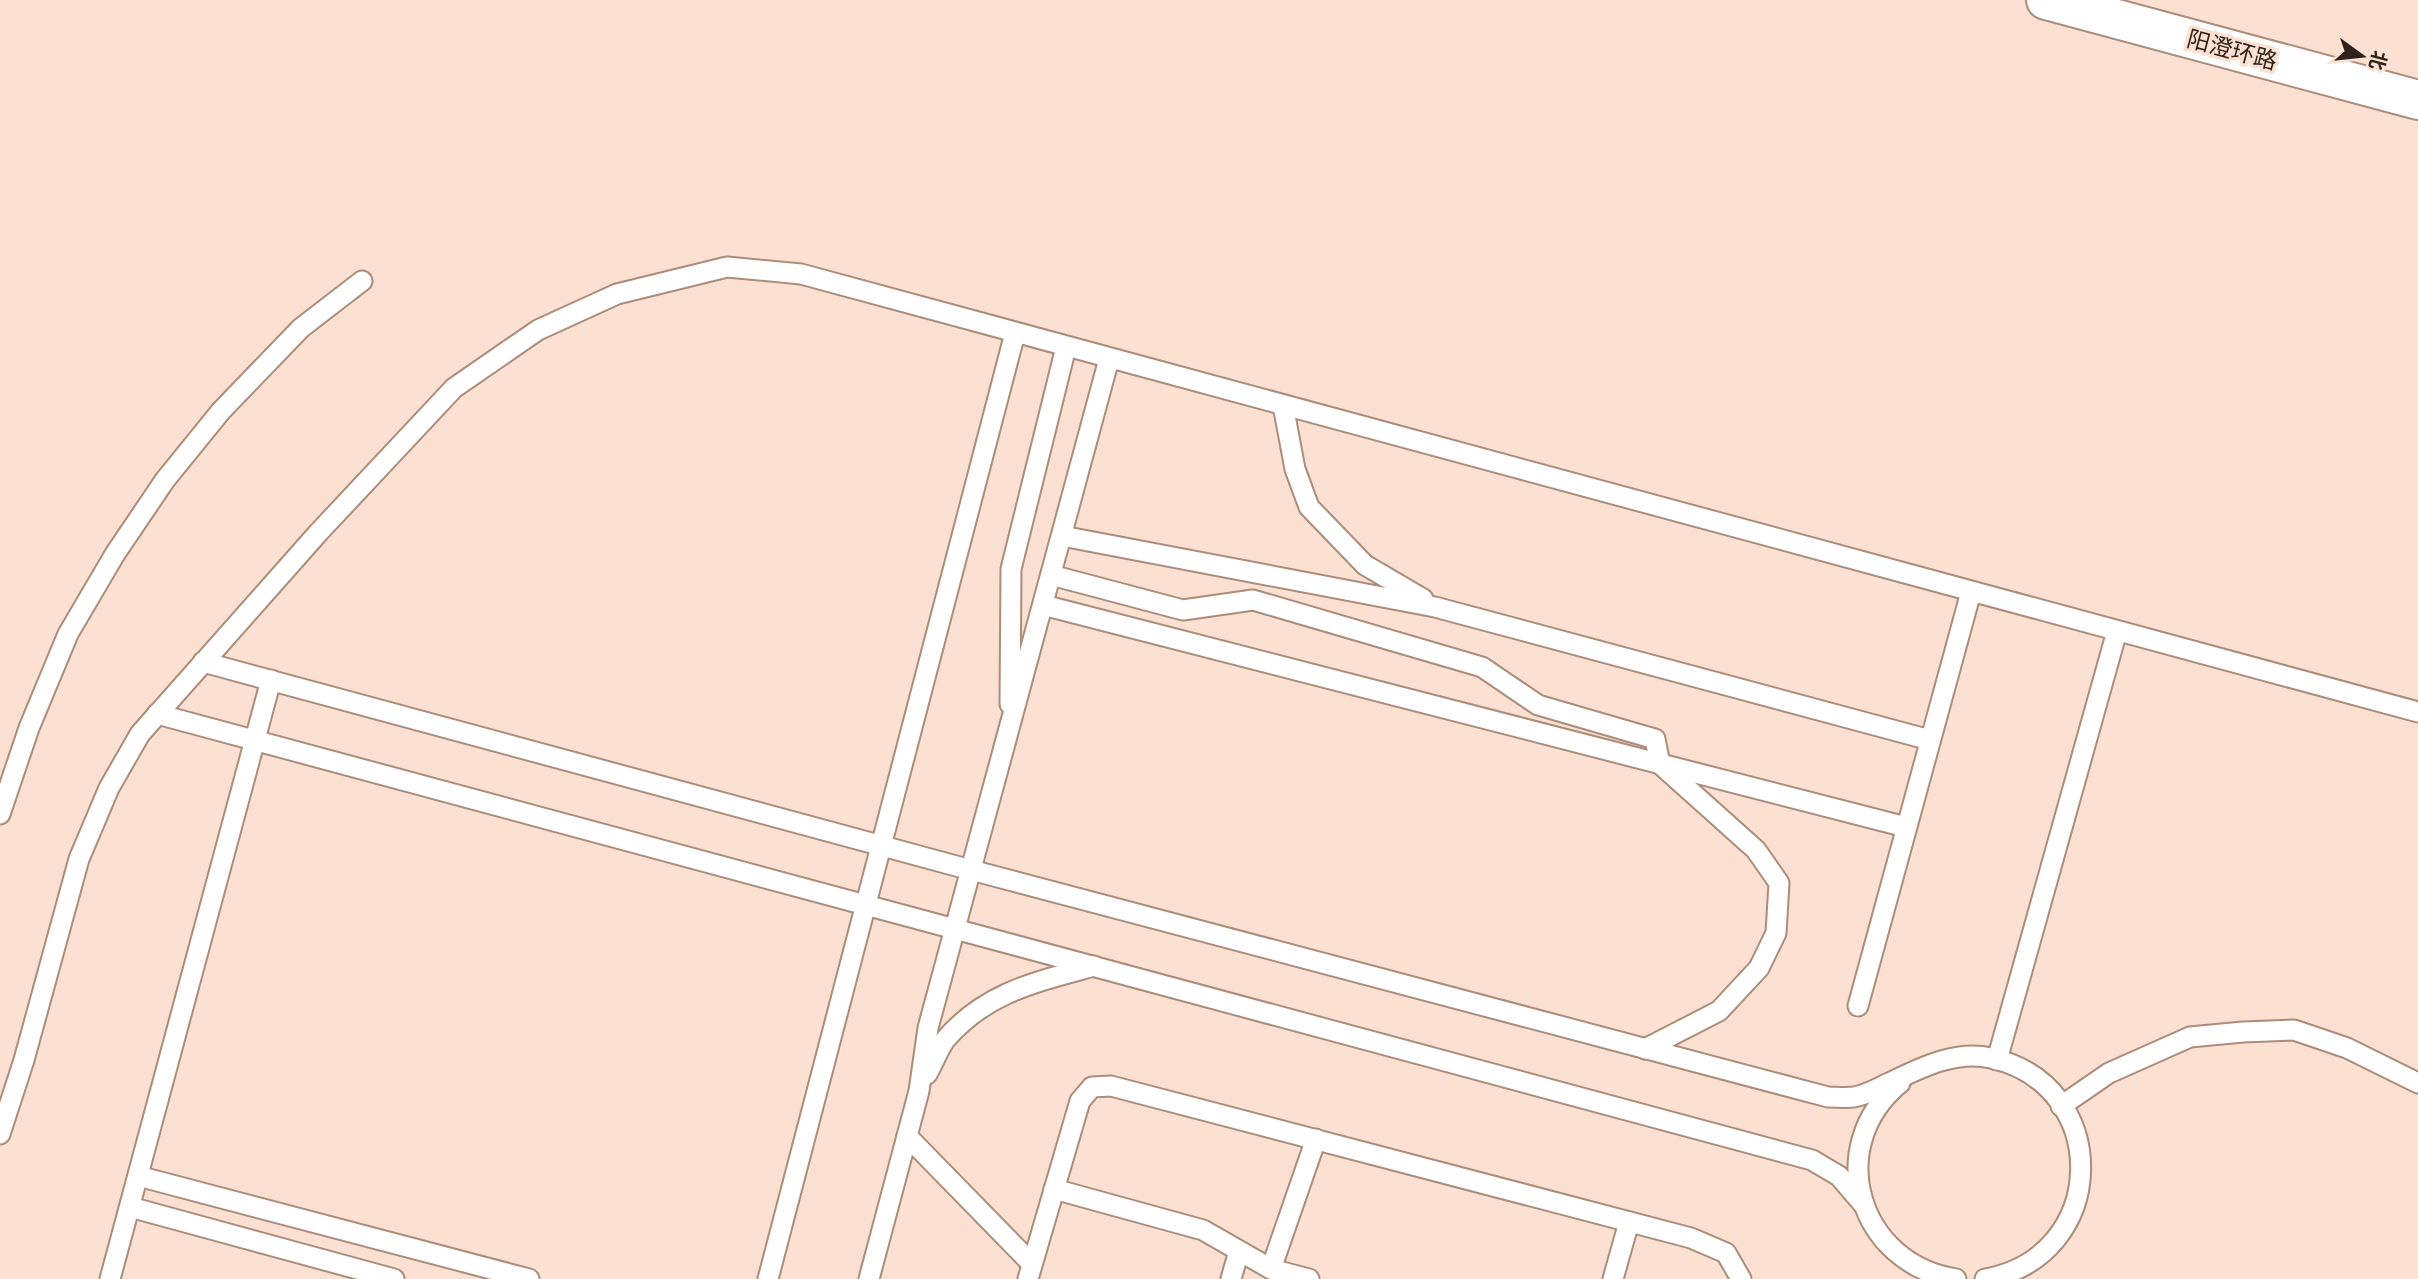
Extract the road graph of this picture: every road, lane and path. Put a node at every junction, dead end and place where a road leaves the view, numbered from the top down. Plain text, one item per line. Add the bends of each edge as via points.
1 (2046, 0) edge
2 (2418, 100) edge
3 (362, 281) dead end
4 (1016, 333) junction
5 (1066, 347) junction
6 (1109, 359) junction
7 (1283, 405) junction
8 (1062, 536) junction
9 (1051, 575) junction
10 (1971, 592) junction
11 (1043, 605) junction
12 (1436, 607) junction
13 (2117, 631) junction
14 (203, 662) junction
15 (271, 680) junction
16 (2418, 712) edge
17 (157, 714) junction
18 (1009, 733) junction
19 (255, 740) junction
20 (1930, 740) junction
21 (1660, 764) junction
22 (0, 814) edge
23 (1906, 827) junction
24 (882, 845) junction
25 (971, 870) junction
26 (866, 904) junction
27 (955, 928) junction
28 (1094, 966) junction
29 (1858, 1006) dead end
30 (1646, 1049) junction
31 (1997, 1060) junction
32 (1914, 1071) junction
33 (2418, 1083) edge
34 (919, 1091) junction
35 (2061, 1106) junction
36 (0, 1134) edge
37 (907, 1136) junction
38 (1315, 1139) junction
39 (138, 1177) junction
40 (1054, 1189) junction
41 (1863, 1204) junction
42 (130, 1208) junction
43 (1629, 1222) junction
44 (1239, 1251) junction
45 (1270, 1269) junction
46 (1030, 1272) edge
47 (110, 1279) edge
48 (394, 1279) edge
49 (529, 1279) edge
50 (768, 1279) edge
51 (869, 1279) edge
52 (1231, 1279) edge
53 (1308, 1279) edge
54 (1613, 1279) edge
55 (1741, 1279) edge
56 (1952, 1279) edge
57 (1985, 1279) edge

1 - 2 main road, 阳澄环路
3 - 22 lane via 302,328 221,411 165,480 68,634
4 - 5 lane
4 - 14 lane via 801,274 727,267 617,294 538,330 454,388
4 - 24 lane
5 - 6 lane
5 - 18 lane via 1011,569
6 - 7 lane
6 - 8 lane
7 - 10 lane
7 - 12 lane via 1295,469 1309,507 1365,565
8 - 9 lane
8 - 12 lane
9 - 11 lane
9 - 21 lane via 1183,610 1253,600 1482,667 1538,705 1655,739
10 - 13 lane
10 - 20 lane
11 - 18 lane
11 - 21 lane
12 - 20 lane
13 - 16 lane
13 - 31 lane
14 - 15 lane
14 - 17 lane
15 - 19 lane
15 - 24 lane
17 - 19 lane
17 - 36 lane via 108,788 79,859
18 - 25 lane
19 - 26 lane
19 - 39 lane
20 - 23 lane
21 - 23 lane
21 - 30 lane via 1756,850 1779,883 1776,933 1759,968 1719,1011
23 - 29 lane
24 - 25 lane
24 - 26 lane
25 - 27 lane
25 - 30 lane
26 - 27 lane
26 - 50 lane
27 - 28 lane
27 - 34 lane via 928,1028
28 - 34 lane via 1020,987 982,1006 944,1042
28 - 41 lane via 1812,1160 1839,1176
30 - 32 lane via 1828,1097 1856,1097
31 - 32 lane via 1950,1058
31 - 35 lane via 2025,1070 2055,1095
32 - 41 lane via 1885,1095 1865,1128 1858,1166
33 - 35 lane via 2347,1048 2294,1030 2243,1032 2190,1037 2109,1073
34 - 37 lane
35 - 57 lane via 2074,1127 2082,1165 2077,1201 2062,1233 2038,1258 2006,1275
37 - 46 lane
37 - 51 lane
38 - 40 lane via 1132,1091 1091,1087 1080,1101
38 - 43 lane
38 - 45 lane
39 - 42 lane
39 - 49 lane
40 - 44 lane via 1203,1230
40 - 46 lane
41 - 56 lane via 1879,1235 1904,1261
42 - 47 lane
42 - 48 lane
43 - 54 lane
43 - 55 lane via 1691,1238 1726,1253
44 - 45 lane
44 - 52 lane
45 - 53 lane

